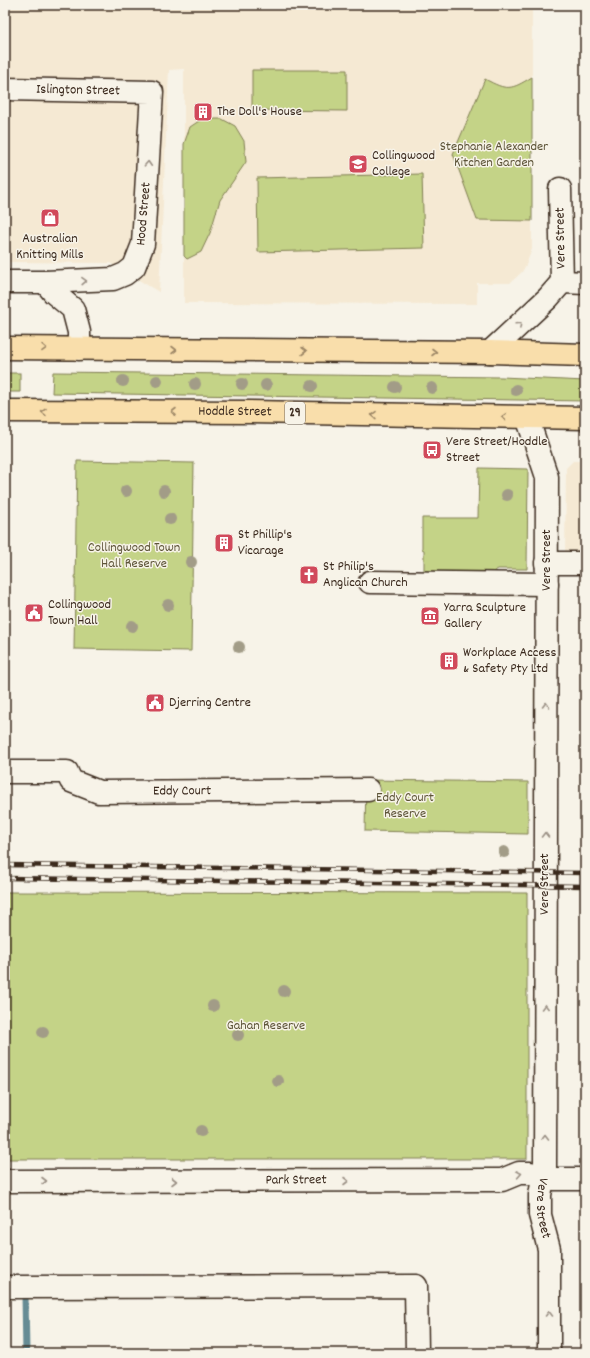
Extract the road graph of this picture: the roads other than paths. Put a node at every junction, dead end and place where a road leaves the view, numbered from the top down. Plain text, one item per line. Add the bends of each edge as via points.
1 (5, 89) edge
2 (152, 92) joint
3 (560, 189) dead end
4 (5, 282) edge
5 (45, 282) junction
6 (562, 282) junction
7 (585, 282) edge
8 (5, 348) edge
9 (79, 349) junction
10 (490, 352) junction
11 (585, 354) edge
12 (5, 411) edge
13 (527, 417) junction
14 (585, 418) edge
15 (546, 563) junction
16 (585, 563) edge
17 (370, 582) dead end
18 (547, 584) junction
19 (5, 772) edge
20 (368, 790) dead end
21 (543, 1176) junction
22 (585, 1179) edge
23 (5, 1181) edge
24 (5, 1287) edge
25 (417, 1353) edge
26 (549, 1353) edge

1 - 2 street, Islington Street
5 -> 2 street, Hood Street via 113,280 134,267 143,244
3 - 6 street, Vere Street
4 - 5 street, Hood Street
5 - 9 street via 73,309 79,332
6 - 7 street
10 -> 6 street, Vere Street
8 -> 9 highway
9 -> 10 highway
10 - 11 highway
13 -> 12 highway, Hoddle Street / 29
13 - 14 highway, Hoddle Street / 29
13 - 15 street, Vere Street via 547,477
15 - 16 street
15 - 18 street, Vere Street
17 - 18 street
21 -> 18 street, Vere Street
19 - 20 street, Eddy Court via 67,772 71,781 99,792
21 - 22 street, Park Street via 554,1179
23 -> 21 street, Park Street via 502,1180 519,1173
26 -> 21 street, Vere Street via 549,1249 540,1215
24 - 25 street via 416,1286

